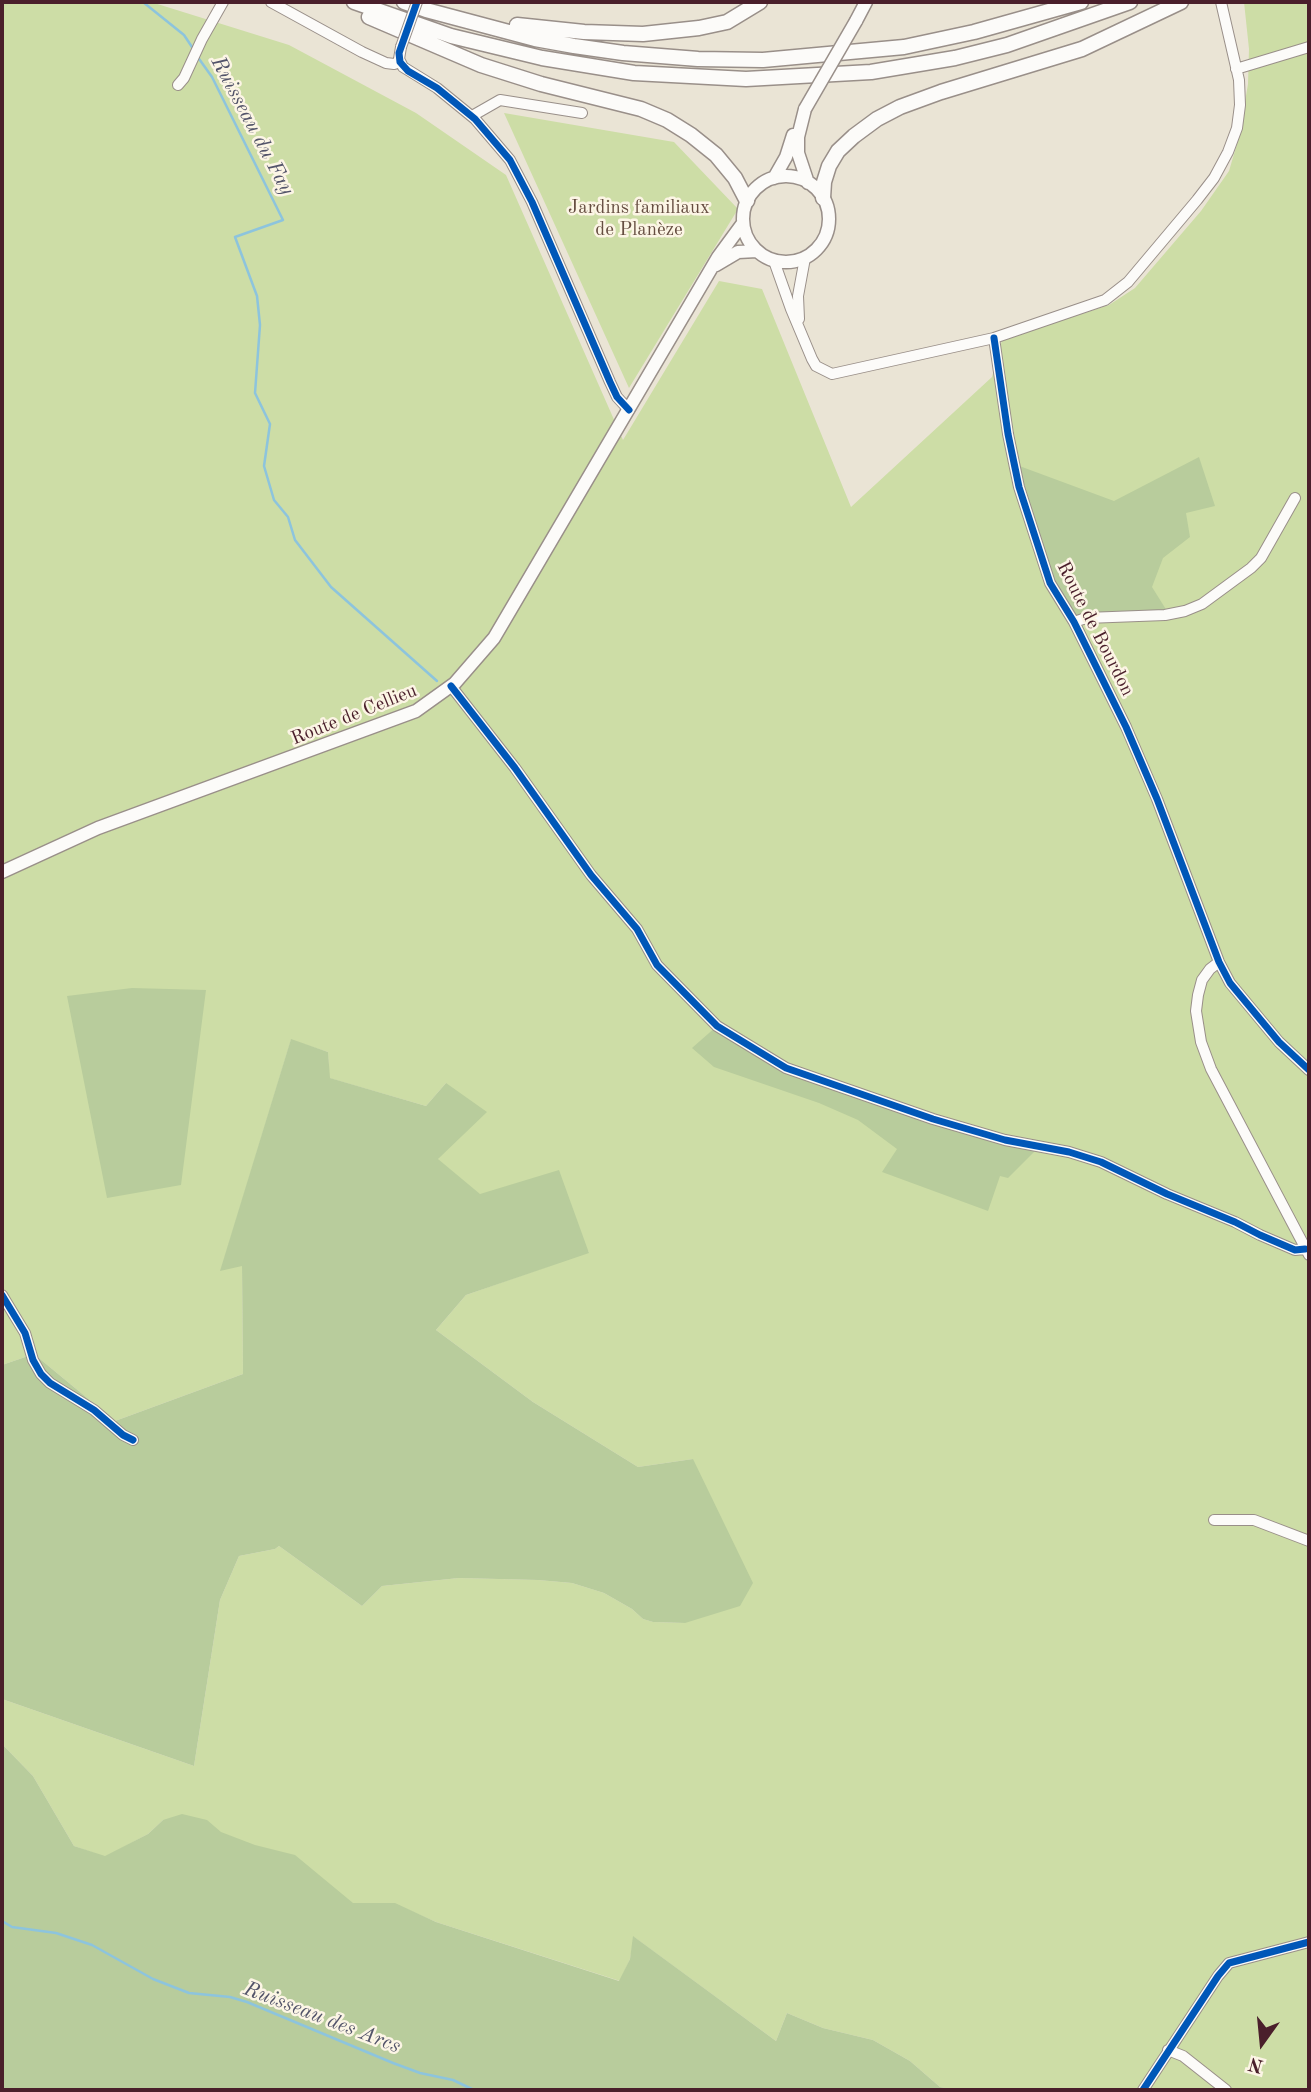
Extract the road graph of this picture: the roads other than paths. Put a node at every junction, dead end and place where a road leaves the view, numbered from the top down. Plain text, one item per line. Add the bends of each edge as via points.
1 (223, 2) edge
2 (271, 2) edge
3 (353, 2) edge
4 (404, 2) edge
5 (416, 2) edge
6 (760, 2) edge
7 (866, 2) edge
8 (1080, 2) edge
9 (1130, 2) edge
10 (1181, 2) edge
11 (1221, 2) edge
12 (461, 19) junction
13 (1309, 47) edge
14 (400, 62) junction
15 (1236, 69) junction
16 (178, 85) dead end
17 (805, 109) junction
18 (582, 113) dead end
19 (472, 116) junction
20 (774, 178) junction
21 (808, 183) junction
22 (823, 198) junction
23 (747, 201) junction
24 (743, 223) junction
25 (757, 251) junction
26 (806, 258) junction
27 (774, 261) junction
28 (713, 267) junction
29 (801, 330) junction
30 (997, 337) junction
31 (629, 410) junction
32 (1295, 498) dead end
33 (1074, 622) junction
34 (451, 686) junction
35 (2, 872) edge
36 (1219, 962) junction
37 (1309, 1070) edge
38 (1307, 1252) edge
39 (2, 1295) edge
40 (133, 1440) dead end
41 (1214, 1520) dead end
42 (1309, 1541) edge
43 (1309, 1942) edge
44 (1168, 2050) junction
45 (1143, 2090) edge
46 (1226, 2090) edge

1 - 16 street
2 - 14 street via 362,52 392,64
3 - 9 highway via 451,36 542,58 634,73 746,79 871,72 943,60 1007,45
3 - 23 highway via 371,18 481,65 667,120 716,155
4 - 12 highway
5 - 14 street, bridge
6 - 12 highway via 727,22 643,34
7 - 17 main road, bridge
8 - 12 highway via 904,47 763,60 623,53 534,38
10 - 22 highway via 1082,49 941,92 877,119 838,151 829,166
11 - 15 street
13 - 15 street
14 - 19 street
15 - 30 street via 1240,105 1228,152 1203,193 1128,282 1090,306
17 - 20 main road
17 - 21 main road via 798,153
18 - 19 street via 500,100
19 - 31 street via 510,160 617,397
20 - 21 main road
20 - 23 main road via 754,190
21 - 22 main road
22 - 26 main road via 828,231
23 - 24 main road
24 - 25 main road
24 - 28 main road, Route de Cellieu
25 - 27 main road
25 - 28 main road via 738,252
26 - 27 main road
26 - 29 street via 798,296
27 - 29 street
28 - 31 main road, Route de Cellieu
29 - 30 street via 817,366 832,374
30 - 33 street, Route de Bourdon via 1019,486 1050,583
31 - 34 main road, Route de Cellieu via 494,638
32 - 33 street via 1261,558 1202,604 1165,615
33 - 36 street, Route de Bourdon via 1147,775
34 - 35 main road, Route de Cellieu via 416,711 98,828
34 - 38 street via 591,875 637,929 657,965 717,1026 786,1068 933,1119 1101,1162
36 - 37 street, Route de Bourdon via 1230,983 1279,1042
36 - 38 street via 1202,981 1198,995 1201,1042
39 - 40 street via 25,1333 41,1374
41 - 42 street via 1254,1520
43 - 44 street via 1229,1963
44 - 45 street
44 - 46 street via 1183,2056

